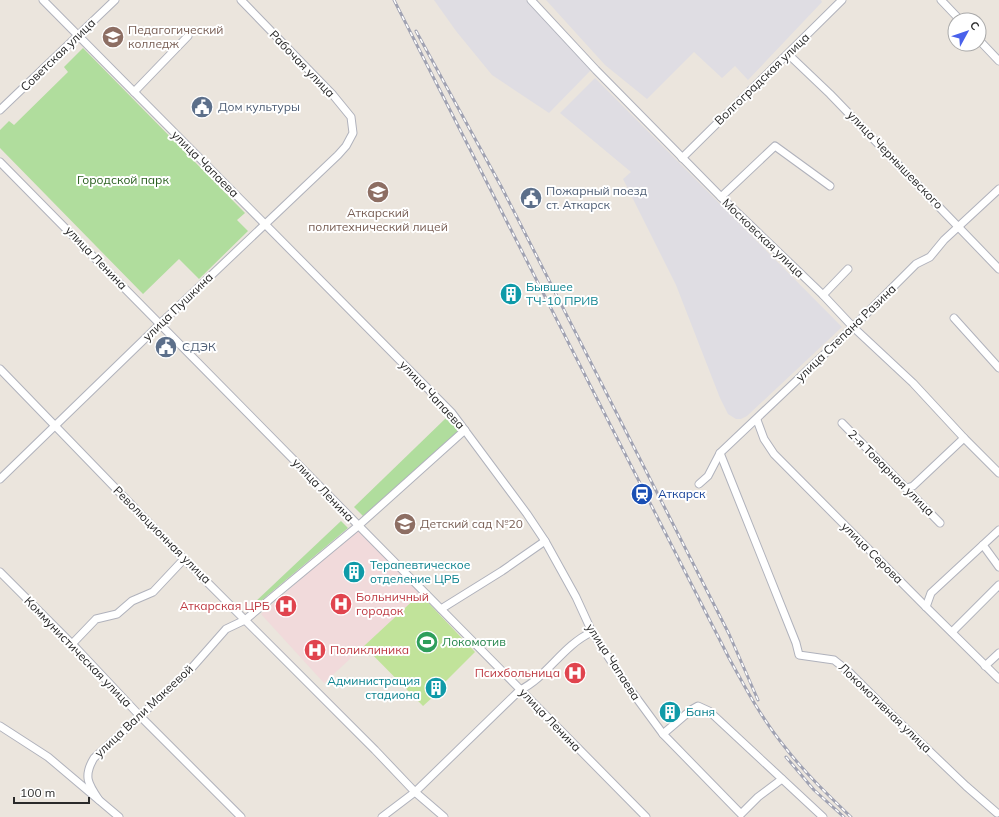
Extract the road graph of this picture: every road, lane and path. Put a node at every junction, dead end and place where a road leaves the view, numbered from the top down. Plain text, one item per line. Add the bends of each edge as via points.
1 (43, 0) edge
2 (115, 0) edge
3 (241, 0) edge
4 (531, 0) edge
5 (842, 0) edge
6 (941, 0) edge
7 (952, 12) edge
8 (78, 36) junction
9 (188, 36) dead end
10 (987, 48) edge
11 (788, 54) junction
12 (999, 61) edge
13 (134, 92) junction
14 (0, 110) edge
15 (353, 133) joint
16 (682, 158) junction
17 (0, 162) edge
18 (830, 186) dead end
19 (999, 189) edge
20 (721, 197) junction
21 (264, 225) junction
22 (960, 227) junction
23 (848, 269) dead end
24 (999, 269) edge
25 (823, 295) junction
26 (954, 318) dead end
27 (160, 324) junction
28 (853, 327) junction
29 (999, 368) edge
30 (0, 369) edge
31 (756, 420) junction
32 (842, 423) dead end
33 (55, 425) junction
34 (465, 430) junction
35 (964, 438) junction
36 (720, 453) junction
37 (999, 473) edge
38 (0, 479) edge
39 (699, 484) dead end
40 (907, 488) junction
41 (940, 523) dead end
42 (358, 526) junction
43 (999, 530) edge
44 (545, 541) junction
45 (983, 545) junction
46 (184, 559) junction
47 (999, 567) edge
48 (1, 573) edge
49 (999, 585) edge
50 (926, 607) junction
51 (441, 608) junction
52 (245, 620) junction
53 (592, 632) junction
54 (952, 632) junction
55 (72, 644) junction
56 (999, 653) edge
57 (985, 666) junction
58 (999, 679) edge
59 (520, 690) junction
60 (140, 716) junction
61 (0, 726) edge
62 (663, 734) junction
63 (782, 779) junction
64 (415, 792) junction
65 (99, 800) junction
66 (999, 805) edge
67 (997, 815) edge
68 (740, 816) edge
69 (119, 817) edge
70 (241, 817) edge
71 (382, 817) edge
72 (444, 817) edge
73 (646, 817) edge
74 (823, 817) edge

1 - 8 street, улица Чапаева
2 - 8 street, Советская улица
3 - 15 street, Рабочая улица via 333,95 351,117
4 - 16 street, Московская улица
5 - 11 street, Волгоградская улица
6 - 7 street
8 - 13 street, улица Чапаева
8 - 14 street, Советская улица
9 - 13 street
10 - 12 street
11 - 16 street, Волгоградская улица
11 - 22 street, улица Чернышевского
13 - 21 street, улица Чапаева
15 - 21 street, улица Пушкина via 338,155
16 - 20 street, Московская улица
17 - 27 street, улица Ленина
18 - 20 street via 775,146
19 - 22 street, улица Степана Разина
20 - 25 street, Московская улица
21 - 27 street, улица Пушкина
21 - 34 street, улица Чапаева via 452,413
22 - 24 street, улица Чернышевского
22 - 28 street, улица Степана Разина via 944,240 930,257 916,264
23 - 25 street
25 - 28 street, Московская улица
26 - 29 street
27 - 33 street, улица Пушкина
27 - 42 street, улица Ленина
28 - 31 street, улица Степана Разина
28 - 35 street, Московская улица via 913,383
30 - 33 street, Революционная улица
31 - 36 street, улица Степана Разина
31 - 50 street, улица Серова via 774,454
32 - 40 street, 2-я Товарная улица
33 - 38 street, улица Пушкина
33 - 46 street, Революционная улица
34 - 42 street, улица Вали Макеевой
34 - 44 street, улица Чапаева
35 - 37 street, Московская улица
35 - 40 street via 913,486
36 - 39 street, улица Степана Разина via 708,476
36 - 67 street, Локомотивная улица via 800,655 834,660 848,671
40 - 41 street, 2-я Товарная улица
42 - 51 street, улица Ленина
42 - 52 street, улица Вали Макеевой
43 - 45 street
44 - 51 street
44 - 53 street, улица Чапаева
45 - 47 street
45 - 50 street via 931,593
46 - 52 street, Революционная улица
46 - 55 street via 153,592 132,601 117,614 96,619
48 - 55 street, Коммунистическая улица
49 - 54 street
50 - 54 street, улица Серова
51 - 59 street, улица Ленина
52 - 60 street, улица Вали Макеевой via 226,629 189,671
52 - 64 street, Революционная улица
53 - 59 street via 565,650 529,686
53 - 62 street, улица Чапаева
54 - 57 street, улица Серова
55 - 60 street, Коммунистическая улица
56 - 57 street
57 - 58 street, улица Серова
59 - 64 street
59 - 73 street, улица Ленина
60 - 65 street, улица Вали Макеевой via 94,758 88,768 88,784
60 - 70 street, Коммунистическая улица
61 - 65 street via 48,757
62 - 63 street via 698,706 709,711
62 - 68 street, улица Чапаева
63 - 68 street, улица Чапаева via 758,797
63 - 74 street
64 - 71 street
64 - 72 street, Революционная улица
65 - 69 street
66 - 67 street

